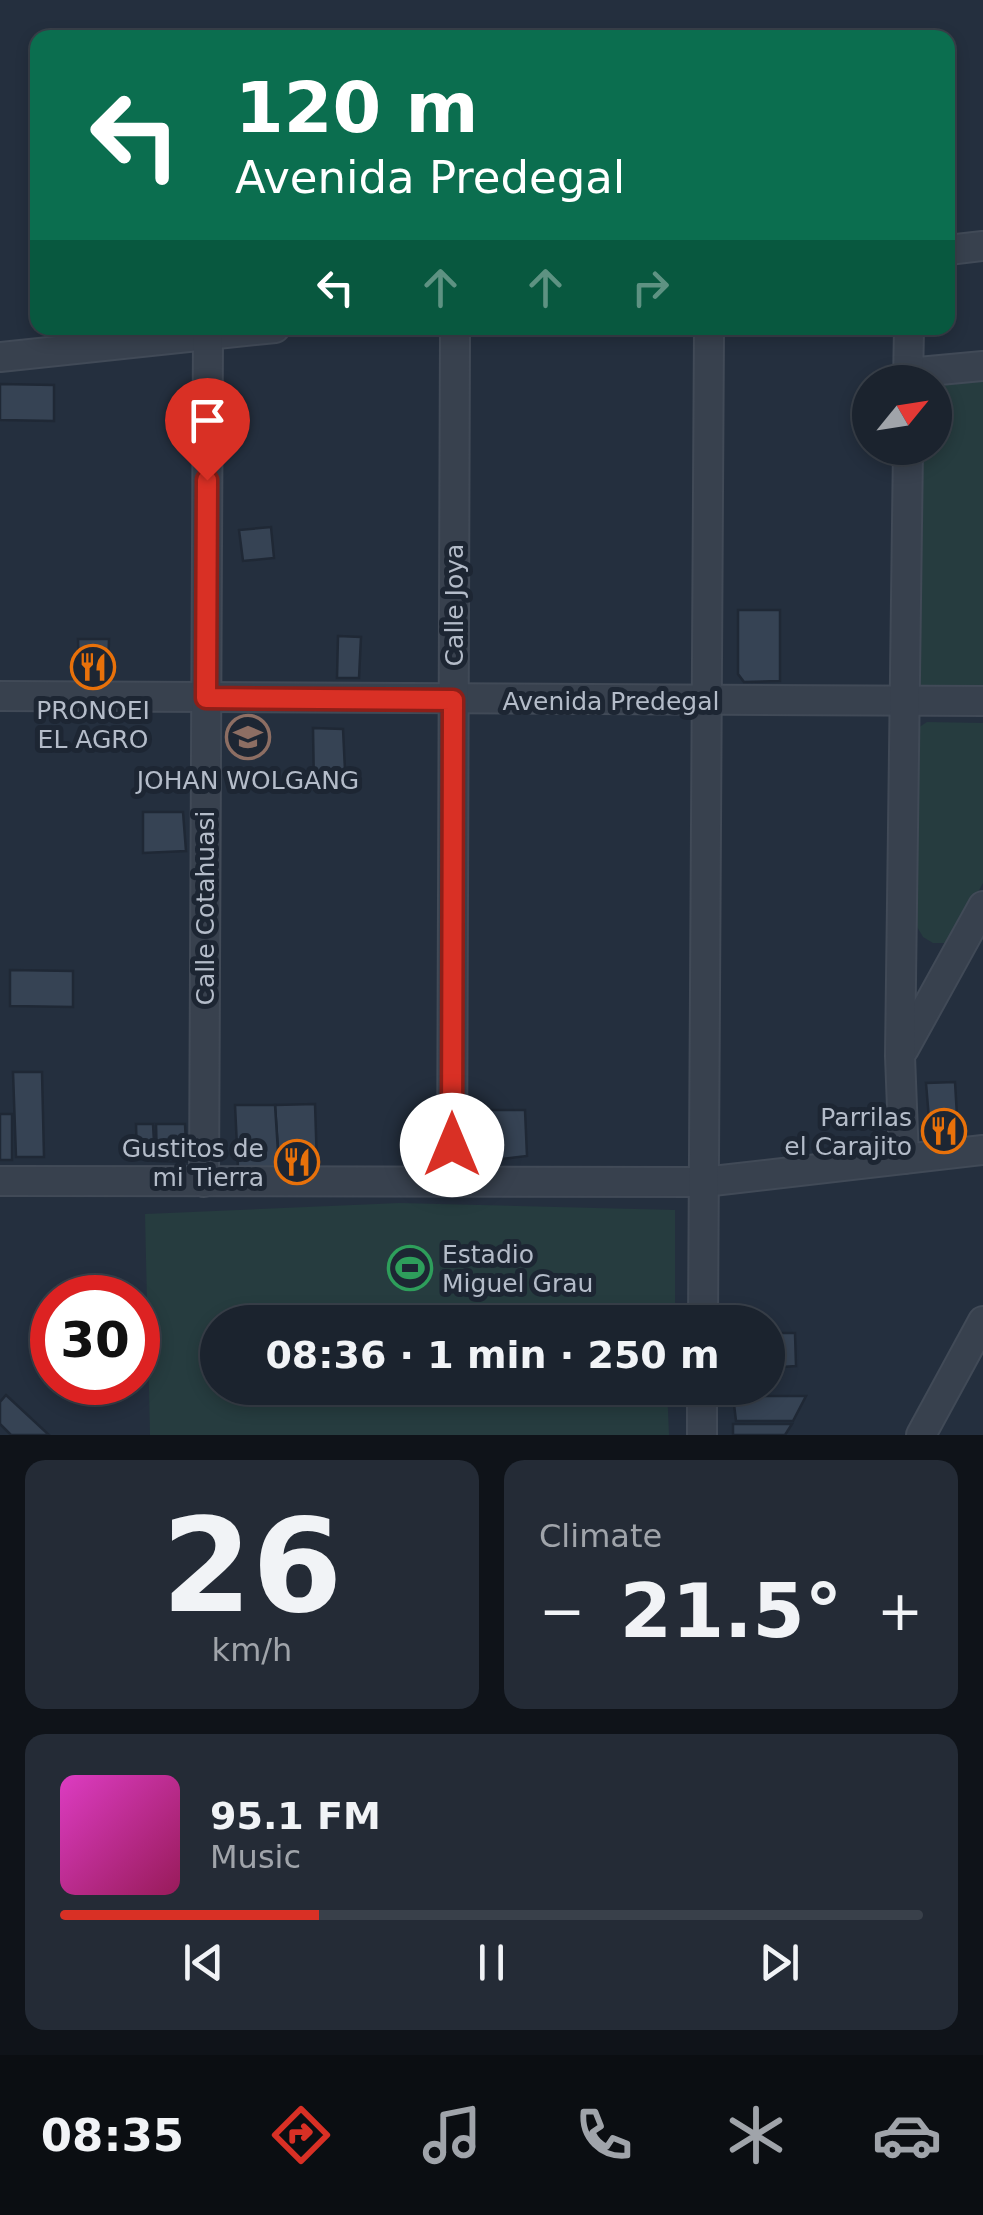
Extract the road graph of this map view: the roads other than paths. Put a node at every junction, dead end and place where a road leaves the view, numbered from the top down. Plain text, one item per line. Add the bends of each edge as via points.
1 (983, 246) edge
2 (955, 249) edge
3 (208, 335) joint
4 (456, 335) edge
5 (710, 335) edge
6 (908, 335) edge
7 (0, 357) edge
8 (908, 365) edge
9 (983, 366) edge
10 (952, 371) edge
11 (908, 465) edge
12 (0, 696) edge
13 (206, 698) junction
14 (453, 700) junction
15 (983, 700) edge
16 (704, 701) junction
17 (906, 702) junction
18 (983, 906) edge
19 (900, 1056) junction
20 (983, 1150) edge
21 (904, 1159) junction
22 (0, 1180) edge
23 (204, 1182) junction
24 (452, 1182) junction
25 (704, 1182) junction
26 (702, 1305) edge
27 (983, 1321) edge
28 (702, 1405) edge
29 (702, 1435) edge
30 (921, 1435) edge

1 - 2 street
3 - 7 street
3 - 13 street, Calle Cotahuasi
4 - 14 street, Calle Joya
5 - 16 street
6 - 8 street
9 - 10 street
11 - 17 street
12 - 13 street, Avenida Predegal
13 - 14 street, Avenida Predegal
13 - 23 street, Calle Cotahuasi
14 - 16 street, Avenida Predegal
14 - 24 street, Calle Joya
15 - 17 street, Avenida Predegal
16 - 17 street, Avenida Predegal
16 - 25 street
17 - 19 street
18 - 19 street
19 - 21 street
20 - 21 street
21 - 25 street
22 - 23 street
23 - 24 street
24 - 25 street
25 - 26 street
27 - 30 street
28 - 29 street

